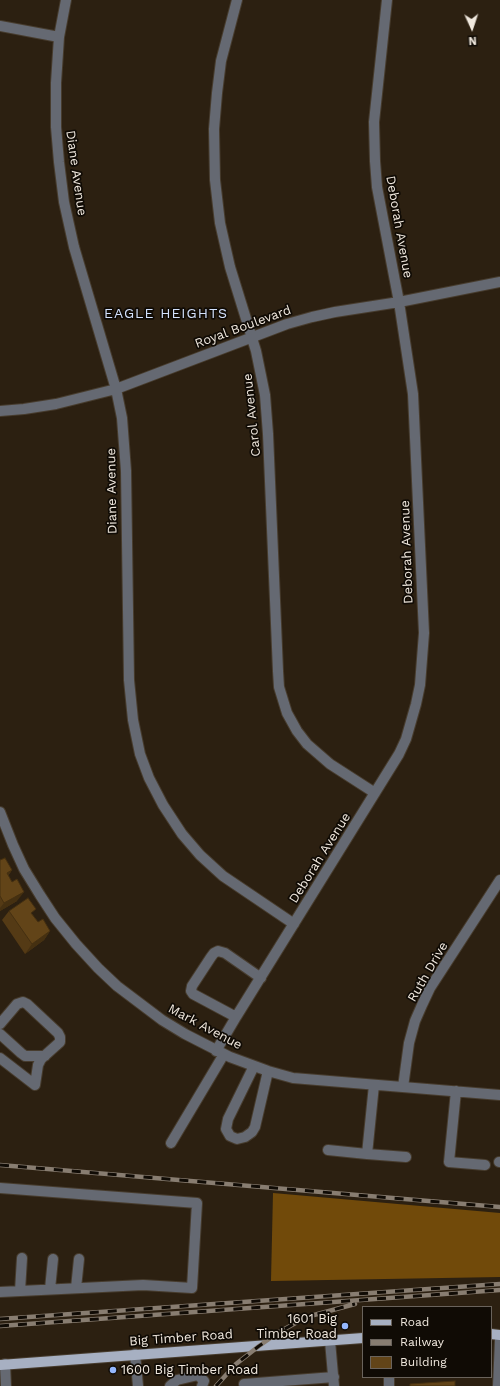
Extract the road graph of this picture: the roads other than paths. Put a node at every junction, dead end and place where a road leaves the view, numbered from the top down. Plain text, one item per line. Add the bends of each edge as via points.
1 (66, 0) edge
2 (237, 0) edge
3 (387, 0) edge
4 (0, 26) edge
5 (59, 37) junction
6 (500, 282) edge
7 (399, 302) junction
8 (252, 337) junction
9 (116, 388) junction
10 (0, 411) edge
11 (376, 793) junction
12 (0, 812) edge
13 (500, 880) edge
14 (294, 924) junction
15 (261, 978) junction
16 (236, 1017) junction
17 (0, 1024) edge
18 (0, 1034) edge
19 (220, 1053) junction
20 (45, 1056) junction
21 (0, 1058) edge
22 (254, 1066) junction
23 (268, 1071) junction
24 (374, 1085) junction
25 (403, 1087) junction
26 (456, 1091) junction
27 (500, 1095) edge
28 (171, 1143) dead end
29 (328, 1150) dead end
30 (367, 1154) junction
31 (406, 1158) dead end
32 (485, 1165) dead end
33 (0, 1188) edge
34 (22, 1258) dead end
35 (53, 1259) dead end
36 (79, 1259) dead end
37 (76, 1288) junction
38 (50, 1289) junction
39 (20, 1291) junction
40 (0, 1292) edge
41 (362, 1338) edge
42 (500, 1340) edge
43 (330, 1341) junction
44 (135, 1354) junction
45 (2, 1364) edge
46 (496, 1379) edge
47 (334, 1382) edge
48 (244, 1384) dead end
49 (6, 1386) edge
50 (138, 1386) edge
51 (170, 1386) edge
52 (202, 1386) edge

1 - 5 street, Diane Avenue
2 - 8 street, Carol Avenue via 217,93 214,129 215,180 220,223 230,267
3 - 7 street, Deborah Avenue via 374,139 377,187
4 - 5 street
5 - 9 street, Diane Avenue via 56,127 64,202 74,247
6 - 7 street, Royal Boulevard
7 - 8 street, Royal Boulevard via 312,317
7 - 11 street, Deborah Avenue via 413,394 424,633 420,686 406,739
8 - 9 street, Royal Boulevard
8 - 11 street, Carol Avenue via 267,412 278,671 282,699 287,713 307,744 330,764
9 - 10 street, Royal Boulevard via 56,404
9 - 14 street, Diane Avenue via 124,442 129,680 140,754 163,806 200,855 223,876
11 - 14 street, Deborah Avenue
12 - 19 street, Mark Avenue via 24,869 47,907 76,944 107,977 138,1003 168,1024
13 - 25 street, Ruth Drive via 430,988 422,1005 409,1043
14 - 15 street, Deborah Avenue
15 - 16 street, Deborah Avenue
15 - 16 street via 225,953 218,951 214,953 192,986 193,994
16 - 19 street, Deborah Avenue
17 - 20 street via 17,1004 27,1004 58,1033 60,1038 60,1042
18 - 20 street via 25,1056
19 - 22 street, Mark Avenue
19 - 28 street, Deborah Avenue
20 - 21 street via 38,1065 35,1085
22 - 23 street, Mark Avenue
22 - 23 street via 228,1119 226,1129 230,1136 237,1139 245,1137 255,1127
23 - 24 street, Mark Avenue via 293,1078
24 - 25 street, Mark Avenue
24 - 30 street
25 - 26 street, Mark Avenue
26 - 27 street, Mark Avenue
26 - 32 street via 449,1162
29 - 30 street
30 - 31 street
33 - 37 street via 197,1203 192,1288 143,1285
34 - 39 street
35 - 38 street
36 - 37 street
37 - 38 street
38 - 39 street
39 - 40 street
41 - 43 main road, Big Timber Road
42 - 46 street
43 - 44 main road, Big Timber Road
43 - 47 street
44 - 45 main road, Big Timber Road
44 - 50 street
45 - 49 street
47 - 48 street
51 - 52 street via 177,1380 198,1375 204,1381

